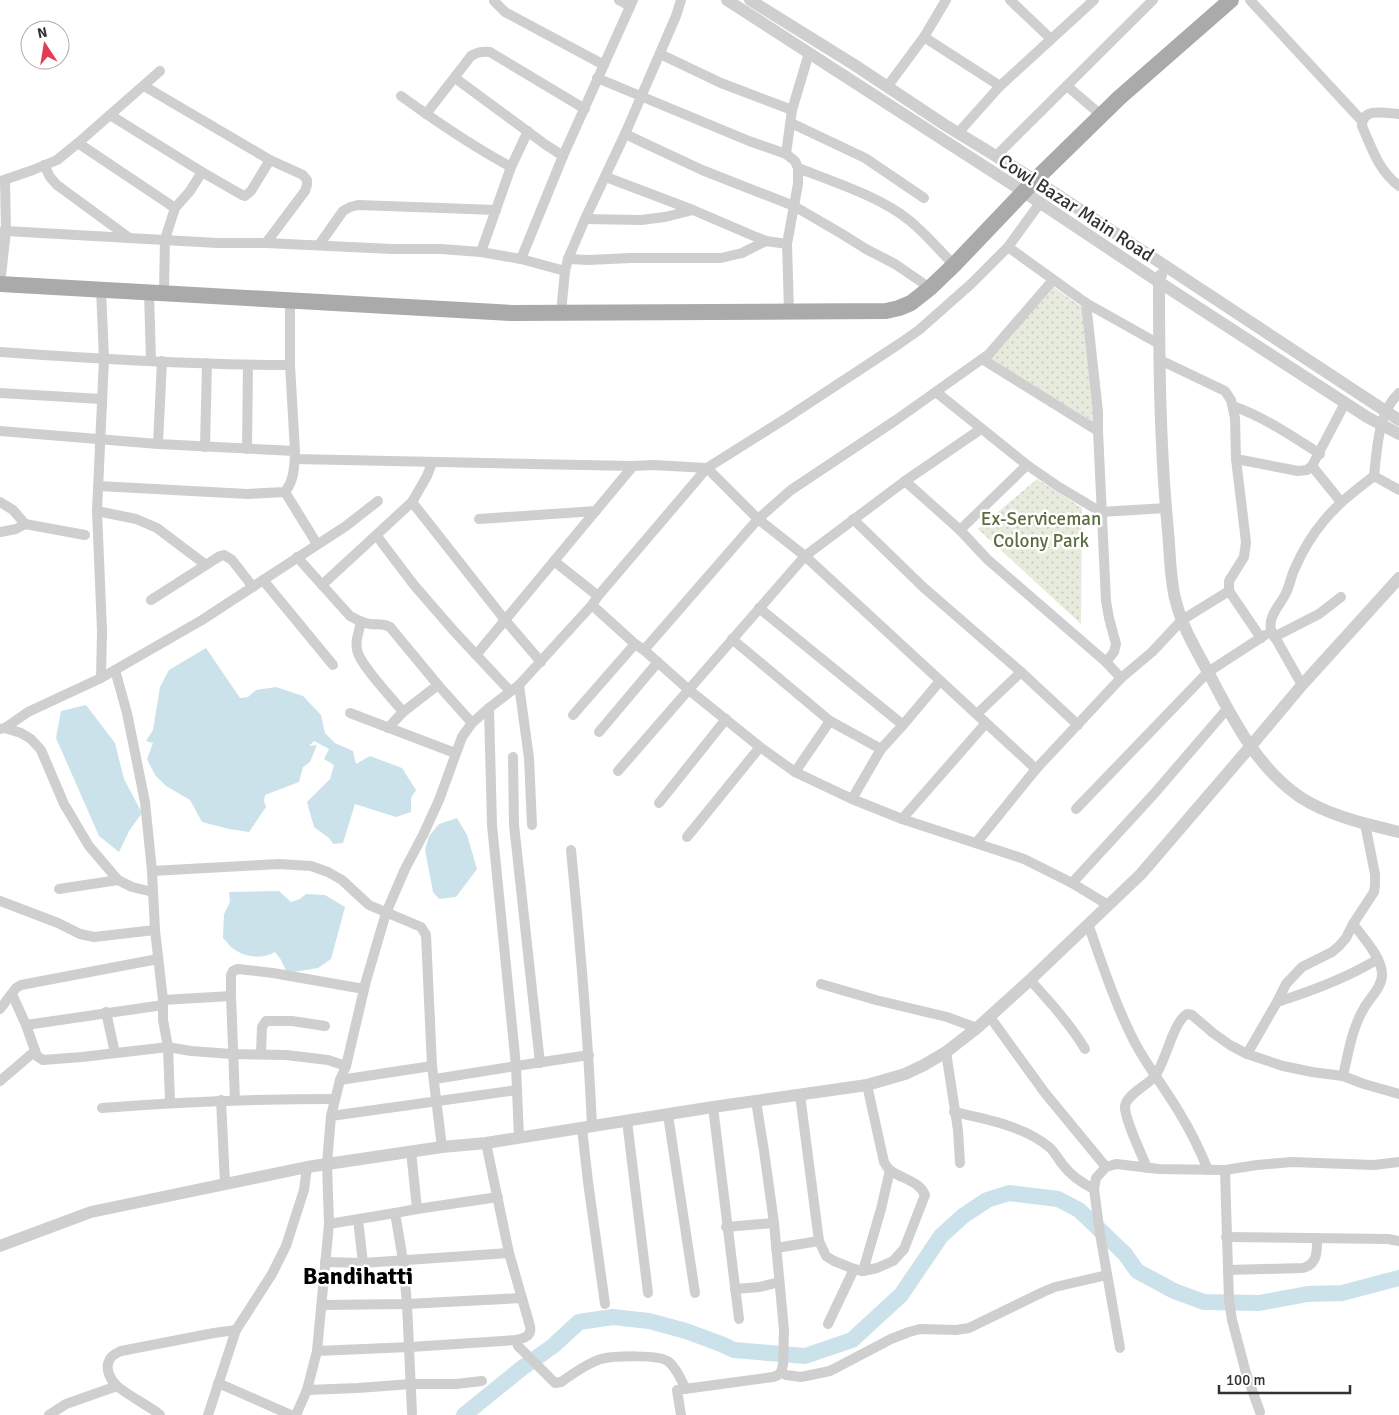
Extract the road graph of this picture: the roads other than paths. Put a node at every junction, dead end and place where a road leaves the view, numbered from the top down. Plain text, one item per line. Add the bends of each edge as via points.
1 (619, 0) edge
2 (681, 0) edge
3 (750, 0) edge
4 (946, 0) edge
5 (1094, 0) edge
6 (1153, 0) edge
7 (1231, 0) edge
8 (1250, 0) edge
9 (494, 1) edge
10 (1013, 1) edge
11 (735, 2) edge
12 (631, 3) edge
13 (924, 37) junction
14 (1051, 40) junction
15 (809, 53) junction
16 (660, 54) junction
17 (604, 65) junction
18 (160, 71) dead end
19 (455, 78) junction
20 (597, 78) junction
21 (144, 86) junction
22 (887, 86) junction
23 (1000, 86) junction
24 (1067, 86) junction
25 (401, 96) dead end
26 (641, 96) junction
27 (585, 109) junction
28 (792, 110) junction
29 (426, 114) junction
30 (1399, 114) edge
31 (110, 115) junction
32 (1101, 115) junction
33 (1362, 121) junction
34 (791, 123) junction
35 (528, 131) junction
36 (958, 133) junction
37 (625, 134) junction
38 (78, 144) junction
39 (786, 154) junction
40 (563, 156) junction
41 (996, 156) junction
42 (270, 160) junction
43 (44, 165) junction
44 (511, 167) junction
45 (798, 168) junction
46 (202, 172) junction
47 (606, 178) junction
48 (1035, 180) junction
49 (3, 181) edge
50 (1399, 186) edge
51 (1024, 192) junction
52 (924, 198) dead end
53 (1040, 203) junction
54 (794, 206) junction
55 (175, 208) junction
56 (496, 210) junction
57 (693, 210) junction
58 (585, 219) junction
59 (3, 231) edge
60 (128, 237) junction
61 (165, 239) junction
62 (766, 241) junction
63 (266, 242) junction
64 (787, 244) junction
65 (319, 245) junction
66 (1008, 247) junction
67 (481, 252) junction
68 (521, 259) junction
69 (568, 259) junction
70 (954, 265) junction
71 (1165, 266) junction
72 (565, 271) junction
73 (1053, 280) junction
74 (1159, 282) junction
75 (0, 284) edge
76 (930, 288) junction
77 (101, 289) junction
78 (157, 292) junction
79 (290, 300) junction
80 (1086, 303) junction
81 (788, 312) junction
82 (561, 313) junction
83 (1159, 344) junction
84 (0, 352) edge
85 (104, 359) junction
86 (982, 359) junction
87 (1160, 360) junction
88 (156, 361) junction
89 (207, 363) junction
90 (248, 364) junction
91 (290, 364) junction
92 (936, 392) junction
93 (0, 393) edge
94 (1399, 393) edge
95 (101, 399) junction
96 (1345, 403) junction
97 (1233, 406) junction
98 (1387, 413) junction
99 (1399, 420) edge
100 (1381, 425) junction
101 (981, 429) junction
102 (0, 431) edge
103 (1098, 431) junction
104 (1399, 434) edge
105 (101, 439) junction
106 (158, 444) junction
107 (205, 447) junction
108 (247, 449) junction
109 (1320, 454) junction
110 (295, 455) junction
111 (1236, 459) junction
112 (432, 463) junction
113 (1027, 465) junction
114 (633, 466) junction
115 (1312, 466) junction
116 (707, 468) junction
117 (1374, 476) junction
118 (905, 481) junction
119 (99, 486) junction
120 (1399, 490) edge
121 (285, 492) junction
122 (378, 501) dead end
123 (0, 502) edge
124 (412, 502) junction
125 (1341, 502) junction
126 (1166, 508) junction
127 (97, 511) junction
128 (596, 511) junction
129 (1101, 512) junction
130 (479, 519) dead end
131 (758, 519) junction
132 (853, 519) junction
133 (25, 524) junction
134 (960, 530) junction
135 (0, 532) edge
136 (85, 535) dead end
137 (376, 535) junction
138 (317, 544) junction
139 (805, 556) junction
140 (297, 557) junction
141 (554, 561) junction
142 (206, 565) junction
143 (1399, 578) edge
144 (263, 580) junction
145 (322, 585) junction
146 (253, 586) junction
147 (1229, 592) junction
148 (1341, 597) dead end
149 (151, 600) dead end
150 (595, 600) junction
151 (759, 608) junction
152 (505, 620) junction
153 (1182, 620) junction
154 (361, 622) junction
155 (1273, 634) junction
156 (1261, 638) junction
157 (732, 639) junction
158 (640, 647) junction
159 (476, 655) junction
160 (541, 662) junction
161 (658, 662) junction
162 (1106, 662) junction
163 (333, 665) dead end
164 (115, 670) junction
165 (1021, 672) junction
166 (1208, 672) junction
167 (101, 678) junction
168 (1121, 678) junction
169 (940, 681) junction
170 (438, 685) junction
171 (1302, 685) junction
172 (514, 688) junction
173 (689, 690) junction
174 (489, 708) junction
175 (1228, 709) junction
176 (403, 712) junction
177 (350, 713) dead end
178 (977, 714) junction
179 (573, 715) dead end
180 (726, 719) junction
181 (830, 721) junction
182 (986, 722) junction
183 (472, 723) junction
184 (903, 725) junction
185 (1078, 725) junction
186 (3, 728) edge
187 (388, 728) junction
188 (599, 732) dead end
189 (760, 747) junction
190 (1250, 747) junction
191 (881, 749) junction
192 (455, 753) junction
193 (513, 757) dead end
194 (1036, 769) junction
195 (618, 771) dead end
196 (795, 772) junction
197 (852, 799) junction
198 (659, 803) dead end
199 (1076, 809) dead end
200 (902, 819) junction
201 (1366, 824) junction
202 (532, 825) dead end
203 (1399, 832) edge
204 (688, 837) dead end
205 (977, 842) junction
206 (571, 850) dead end
207 (152, 871) junction
208 (118, 880) junction
209 (1072, 883) junction
210 (59, 888) dead end
211 (153, 892) junction
212 (0, 901) edge
213 (1108, 905) junction
214 (386, 913) junction
215 (1088, 924) junction
216 (1353, 924) junction
217 (154, 930) junction
218 (158, 959) junction
219 (1378, 959) junction
220 (1030, 980) junction
221 (821, 984) dead end
222 (364, 989) junction
223 (12, 994) junction
224 (231, 996) junction
225 (163, 1002) junction
226 (1277, 1002) junction
227 (0, 1009) edge
228 (106, 1012) junction
229 (990, 1017) junction
230 (26, 1024) junction
231 (325, 1026) dead end
232 (977, 1028) junction
233 (168, 1047) junction
234 (1085, 1049) dead end
235 (35, 1050) junction
236 (946, 1052) junction
237 (115, 1053) junction
238 (232, 1054) junction
239 (261, 1054) junction
240 (1247, 1054) junction
241 (589, 1055) junction
242 (540, 1063) junction
243 (346, 1066) junction
244 (432, 1066) junction
245 (516, 1066) junction
246 (1155, 1076) junction
247 (1342, 1076) junction
248 (435, 1079) junction
249 (340, 1080) junction
250 (0, 1081) edge
251 (867, 1085) junction
252 (517, 1090) junction
253 (1399, 1094) edge
254 (800, 1095) junction
255 (335, 1099) junction
256 (221, 1100) junction
257 (235, 1100) junction
258 (756, 1101) junction
259 (170, 1102) junction
260 (437, 1102) junction
261 (712, 1107) junction
262 (102, 1108) dead end
263 (954, 1112) junction
264 (668, 1115) junction
265 (331, 1116) junction
266 (627, 1121) junction
267 (587, 1127) junction
268 (519, 1138) junction
269 (486, 1143) junction
270 (442, 1147) junction
271 (411, 1151) junction
272 (960, 1162) dead end
273 (1399, 1162) edge
274 (327, 1163) junction
275 (308, 1167) junction
276 (1106, 1167) junction
277 (1147, 1168) junction
278 (890, 1170) junction
279 (1208, 1170) junction
280 (1225, 1170) junction
281 (225, 1184) junction
282 (1094, 1189) junction
283 (498, 1198) junction
284 (417, 1210) junction
285 (394, 1213) junction
286 (358, 1220) junction
287 (774, 1223) junction
288 (329, 1224) junction
289 (726, 1227) junction
290 (1226, 1237) junction
291 (1317, 1238) junction
292 (819, 1241) junction
293 (1399, 1241) edge
294 (0, 1246) edge
295 (776, 1248) junction
296 (509, 1253) junction
297 (403, 1260) junction
298 (326, 1262) junction
299 (363, 1263) junction
300 (859, 1270) junction
301 (1228, 1270) junction
302 (1107, 1275) junction
303 (779, 1282) junction
304 (735, 1289) junction
305 (648, 1293) dead end
306 (695, 1293) dead end
307 (522, 1298) junction
308 (408, 1304) junction
309 (605, 1304) dead end
310 (322, 1305) junction
311 (739, 1319) dead end
312 (828, 1324) dead end
313 (236, 1330) junction
314 (517, 1343) junction
315 (410, 1348) junction
316 (1120, 1348) dead end
317 (318, 1351) junction
318 (782, 1368) junction
319 (482, 1381) dead end
320 (218, 1383) junction
321 (411, 1384) junction
322 (117, 1386) junction
323 (686, 1389) junction
324 (308, 1390) junction
325 (1260, 1412) dead end
326 (412, 1413) dead end
327 (49, 1415) edge
328 (160, 1415) edge
329 (208, 1415) edge
330 (291, 1415) edge
331 (296, 1415) edge
332 (681, 1415) edge

1 - 12 street
2 - 16 street
3 - 22 street, Cowl Bazar Main Road
4 - 13 street
5 - 14 street
6 - 24 street
7 - 32 main road
8 - 33 street
9 - 17 street via 505,12
10 - 14 street
11 - 15 street, Cowl Bazar Main Road
12 - 17 street
13 - 22 street
13 - 23 street
14 - 23 street
15 - 28 street
15 - 51 street, Cowl Bazar Main Road
16 - 26 street
16 - 28 street via 721,83
17 - 20 street
18 - 21 street
19 - 27 street via 471,56 482,51 490,52
19 - 29 street
19 - 35 street
20 - 26 street
20 - 27 street
21 - 31 street
21 - 42 street
22 - 36 street, Cowl Bazar Main Road
23 - 36 street
24 - 32 street
24 - 41 street
25 - 29 street
26 - 37 street
26 - 39 street
27 - 40 street
28 - 34 street
29 - 44 street
30 - 33 street via 1370,113
31 - 38 street
31 - 46 street
32 - 48 main road
33 - 50 street via 1382,169
34 - 39 street
34 - 52 street via 865,158
35 - 40 street
35 - 44 street
36 - 41 street, Cowl Bazar Main Road
37 - 47 street
37 - 54 street via 702,170
38 - 43 street via 57,160
38 - 55 street
39 - 45 street
40 - 68 street
41 - 48 street, Cowl Bazar Main Road
42 - 46 street via 245,196
42 - 63 street via 303,175 307,185
43 - 49 street
43 - 60 street via 57,185
44 - 56 street
45 - 54 street
45 - 70 street via 885,205 910,221
46 - 55 street
47 - 57 street
47 - 58 street
48 - 51 main road
48 - 71 street, Cowl Bazar Main Road
49 - 59 street
51 - 53 street, Cowl Bazar Main Road
51 - 70 main road
53 - 66 street
53 - 74 street, Cowl Bazar Main Road
54 - 64 street
54 - 76 street
55 - 61 street
56 - 65 street via 358,205 344,211
56 - 67 street
57 - 58 street via 641,220
57 - 62 street
58 - 69 street
59 - 60 street
59 - 75 street
60 - 61 street
61 - 63 street
61 - 78 street
62 - 64 street
62 - 69 street via 742,253 721,258
63 - 65 street
64 - 81 street
65 - 67 street
66 - 73 street
66 - 116 street via 919,330
67 - 68 street
68 - 72 street
69 - 72 street
70 - 76 main road
71 - 74 street
71 - 98 street, Cowl Bazar Main Road
72 - 82 street
73 - 80 street
73 - 86 street
74 - 83 street
74 - 96 street, Cowl Bazar Main Road
75 - 77 main road
76 - 81 main road via 912,303 886,311
77 - 78 main road
77 - 85 street
78 - 79 main road
78 - 88 street
79 - 82 main road via 512,314
79 - 91 street
80 - 83 street
80 - 103 street
81 - 82 main road
83 - 87 street
84 - 85 street
85 - 88 street
85 - 95 street
86 - 92 street
86 - 103 street
87 - 97 street via 1225,391
87 - 126 street
88 - 89 street
88 - 106 street
89 - 90 street
89 - 107 street
90 - 91 street
90 - 108 street
91 - 110 street
92 - 101 street
92 - 131 street via 791,490
93 - 95 street
94 - 98 street
95 - 105 street
96 - 100 street, Cowl Bazar Main Road
96 - 109 street
97 - 109 street via 1266,421
97 - 111 street
98 - 99 street, Cowl Bazar Main Road
98 - 100 street
100 - 104 street, Cowl Bazar Main Road
100 - 117 street
101 - 113 street
101 - 118 street
102 - 105 street
103 - 129 street
105 - 106 street
105 - 119 street
106 - 107 street
107 - 108 street
108 - 110 street
109 - 115 street
110 - 112 street
110 - 121 street via 293,477
111 - 115 street via 1298,471
111 - 147 street via 1246,542 1244,557 1229,581
112 - 114 street
112 - 124 street
113 - 129 street
113 - 134 street
114 - 116 street
114 - 128 street
115 - 125 street
116 - 131 street
116 - 150 street
117 - 120 street
117 - 125 street
118 - 132 street
118 - 134 street
119 - 121 street via 247,494
119 - 127 street
121 - 138 street
122 - 138 street
123 - 133 street
124 - 137 street
124 - 152 street
125 - 155 street via 1322,522 1295,568 1269,624
126 - 129 street
126 - 153 street via 1175,600
127 - 142 street via 136,519 157,528
127 - 167 street
128 - 130 street
128 - 141 street
129 - 162 street via 1106,601 1116,644
131 - 139 street
131 - 158 street
132 - 139 street
132 - 165 street via 923,587
133 - 135 street
133 - 136 street
134 - 162 street via 987,559
137 - 145 street
137 - 159 street via 414,585
138 - 140 street
139 - 151 street
139 - 169 street
140 - 144 street
140 - 145 street
141 - 150 street
141 - 152 street
142 - 146 street via 220,556 229,557
142 - 149 street
143 - 171 street
144 - 146 street
144 - 163 street
145 - 154 street via 350,616
146 - 164 street via 202,620
147 - 153 street
147 - 156 street
148 - 155 street via 1319,614
150 - 158 street
150 - 160 street
151 - 157 street
151 - 184 street
152 - 159 street
152 - 160 street
153 - 166 street
153 - 168 street via 1152,652
154 - 170 street via 390,626
154 - 176 street via 356,641 364,665
155 - 156 street
155 - 171 street
156 - 166 street
157 - 173 street
157 - 181 street
158 - 161 street
158 - 179 street
159 - 172 street
160 - 172 street
161 - 173 street
161 - 188 street
162 - 168 street
164 - 167 street
164 - 207 street via 146,802
165 - 178 street
165 - 185 street
166 - 175 street
166 - 199 street
167 - 186 street via 28,712
168 - 185 street
169 - 178 street
169 - 184 street
170 - 176 street
170 - 183 street
171 - 190 street
172 - 174 street
172 - 202 street via 529,758
173 - 180 street
173 - 195 street
174 - 183 street
174 - 245 street via 492,825
175 - 190 street
175 - 209 street
176 - 187 street
177 - 187 street
178 - 182 street
180 - 189 street
180 - 198 street
181 - 191 street
181 - 196 street
182 - 194 street
182 - 200 street
183 - 192 street
184 - 191 street
185 - 194 street
186 - 208 street via 21,733 41,750 64,804 89,846
187 - 192 street
189 - 196 street
189 - 204 street
190 - 201 street via 1287,787 1302,798 1327,811
190 - 213 street via 1141,874
191 - 197 street
192 - 214 street via 439,800
193 - 242 street via 514,825
194 - 205 street
196 - 197 street
197 - 200 street
200 - 205 street
201 - 203 street
201 - 216 street via 1376,885
205 - 209 street via 1024,858
206 - 241 street
207 - 211 street
207 - 214 street via 280,864 311,866 342,880
208 - 210 street
208 - 211 street
209 - 213 street
211 - 217 street
212 - 217 street via 86,936
213 - 215 street
214 - 222 street
214 - 244 street via 421,927 426,935
215 - 220 street
215 - 246 street via 1111,989 1134,1041
216 - 219 street
216 - 226 street via 1346,938 1332,952 1292,976
217 - 218 street
218 - 223 street via 28,982
218 - 225 street
219 - 226 street via 1332,983
219 - 247 street via 1382,980 1358,1019
220 - 229 street
220 - 234 street
221 - 232 street via 948,1017
222 - 224 street via 238,969 231,976
222 - 243 street
223 - 227 street
223 - 230 street
224 - 225 street
224 - 238 street
225 - 228 street
225 - 233 street
226 - 240 street
228 - 230 street
228 - 237 street
229 - 232 street
229 - 276 street via 1045,1093
230 - 235 street
231 - 239 street via 266,1021 262,1027
232 - 236 street
233 - 237 street
233 - 238 street
233 - 259 street
235 - 237 street via 43,1060
235 - 250 street
236 - 251 street via 905,1074
236 - 263 street
238 - 239 street
238 - 257 street
239 - 243 street via 328,1060
240 - 246 street via 1186,1014 1179,1021
240 - 247 street via 1283,1066
241 - 242 street
241 - 267 street
242 - 245 street
243 - 249 street
244 - 248 street
244 - 249 street
245 - 248 street
245 - 252 street
246 - 277 street via 1132,1096 1125,1107
246 - 279 street via 1178,1111
247 - 253 street
248 - 260 street
249 - 255 street
251 - 254 street
251 - 278 street via 881,1154
252 - 260 street
252 - 268 street
254 - 258 street
254 - 292 street
255 - 257 street
255 - 265 street
256 - 257 street
256 - 259 street
256 - 281 street
258 - 261 street
258 - 287 street
259 - 262 street
260 - 265 street
260 - 270 street
261 - 264 street
261 - 289 street
263 - 272 street
263 - 282 street via 1010,1126 1038,1139 1056,1154 1078,1181
264 - 266 street
264 - 306 street
265 - 274 street
266 - 267 street
266 - 305 street
267 - 268 street
267 - 309 street via 588,1182
268 - 269 street
269 - 270 street
269 - 283 street
270 - 271 street
271 - 274 street
271 - 284 street
273 - 280 street via 1374,1165 1292,1162
274 - 275 street
274 - 288 street
275 - 281 street
275 - 313 street via 286,1246
276 - 277 street via 1116,1164
276 - 282 street via 1096,1178
277 - 279 street
278 - 300 street via 881,1209
278 - 300 street via 919,1185 924,1200 904,1249 892,1261 878,1268
279 - 280 street
280 - 290 street
281 - 294 street via 91,1212
282 - 302 street
283 - 284 street
283 - 296 street
284 - 285 street
285 - 286 street
285 - 297 street
286 - 288 street
286 - 299 street
287 - 289 street
287 - 295 street
288 - 298 street
289 - 304 street
290 - 291 street
290 - 301 street
291 - 293 street
291 - 301 street via 1314,1262 1309,1266
292 - 295 street
292 - 300 street via 826,1256
295 - 303 street
296 - 297 street
296 - 307 street
297 - 299 street
297 - 308 street
298 - 299 street
298 - 310 street
300 - 312 street
301 - 325 street via 1232,1320
302 - 316 street
302 - 318 street via 1055,1287 969,1328 909,1332 830,1371 793,1377 786,1375
303 - 304 street
303 - 318 street via 784,1337
304 - 311 street
307 - 308 street
307 - 314 street via 531,1330
308 - 310 street
308 - 315 street
310 - 317 street
313 - 320 street
313 - 322 street via 121,1351 109,1360 108,1368
314 - 315 street
314 - 323 street via 555,1383 600,1359 650,1356 670,1362
315 - 317 street
315 - 321 street
317 - 324 street
318 - 323 street via 773,1377
319 - 321 street
320 - 329 street
320 - 330 street
321 - 324 street
321 - 326 street
322 - 327 street via 66,1404
322 - 328 street
323 - 332 street via 677,1390
324 - 331 street

